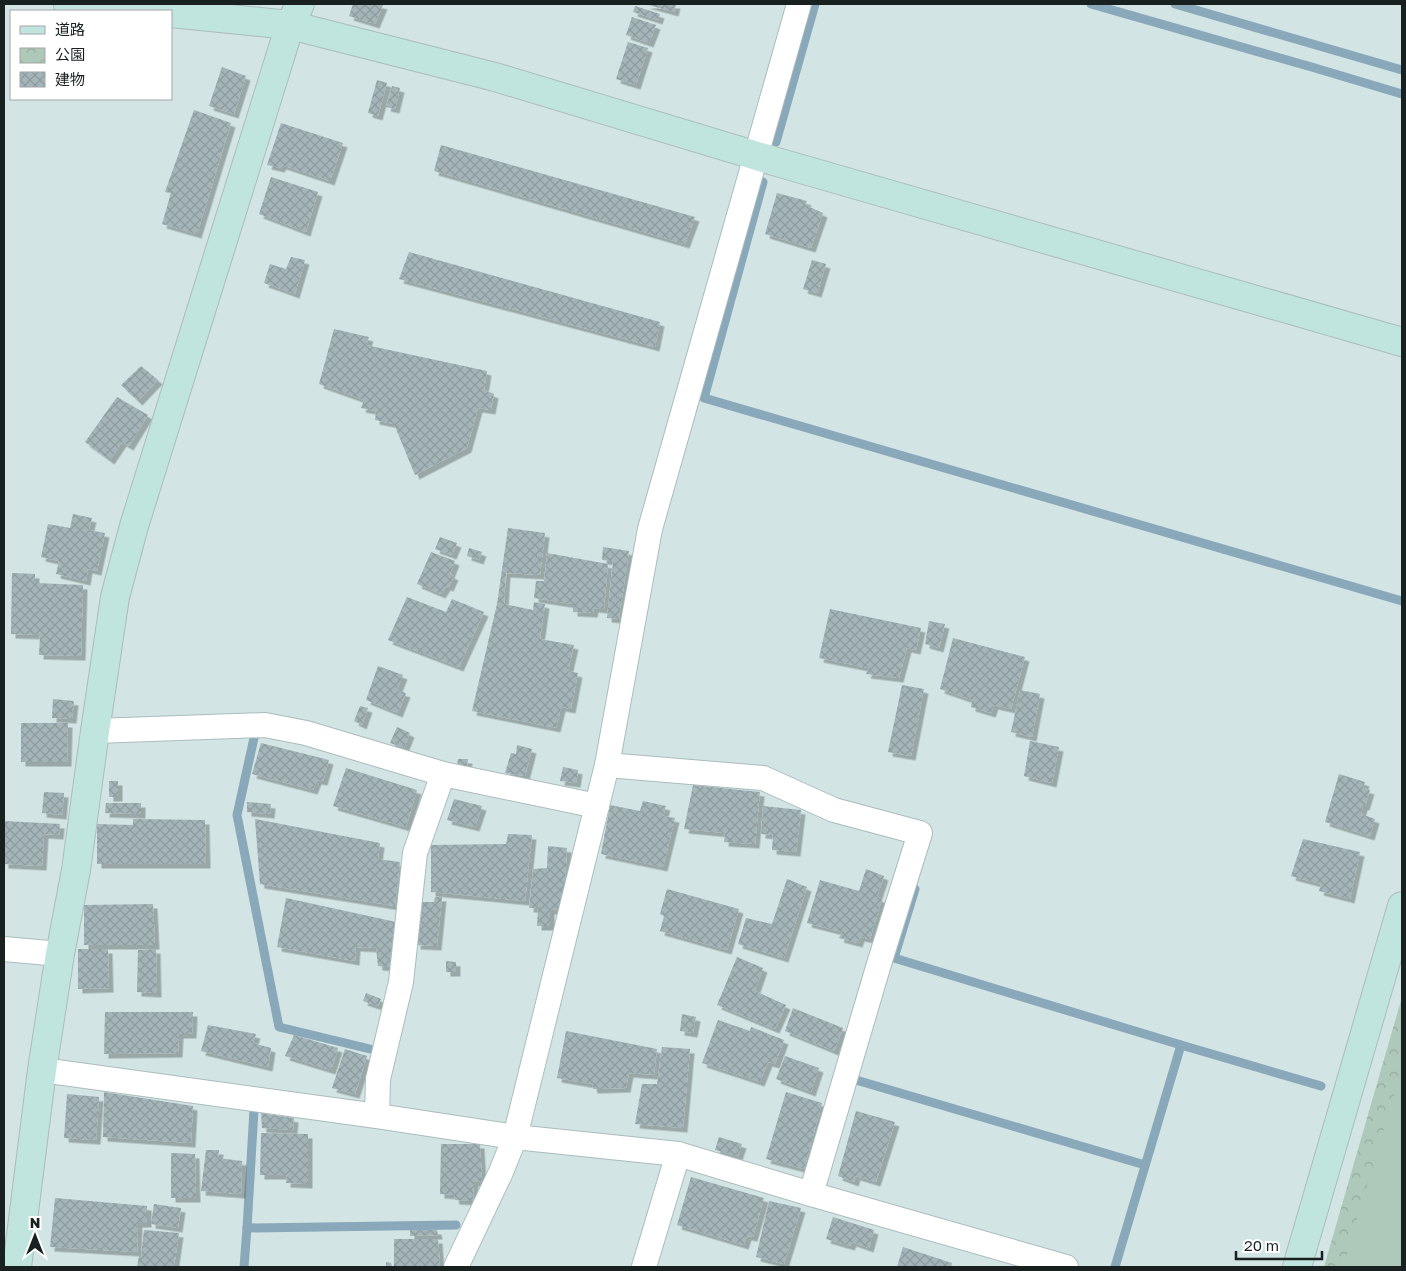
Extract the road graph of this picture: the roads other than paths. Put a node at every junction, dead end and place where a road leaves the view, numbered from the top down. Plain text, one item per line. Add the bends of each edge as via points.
1 (68, 4) edge
2 (799, 4) edge
3 (143, 10) edge
4 (172, 12) edge
5 (295, 14) edge
6 (757, 156) junction
7 (1402, 342) edge
8 (95, 731) junction
9 (606, 765) junction
10 (443, 774) junction
11 (597, 806) junction
12 (1402, 906) edge
13 (4, 949) edge
14 (60, 954) junction
15 (42, 1070) junction
16 (377, 1116) junction
17 (515, 1137) junction
18 (678, 1154) junction
19 (811, 1194) junction
20 (16, 1267) edge
21 (456, 1267) edge
22 (644, 1267) edge
23 (1066, 1267) edge
24 (1297, 1267) edge

1 - 3 street
2 - 6 street
4 - 5 street
5 - 6 street
5 - 8 street via 134,526 115,597
6 - 7 street
6 - 9 street via 650,529
8 - 10 street via 265,725 306,733
8 - 14 street via 76,870
9 - 11 street
9 - 19 street via 763,778 834,810 920,833
10 - 11 street
10 - 16 street via 415,853 401,982 378,1079
11 - 17 street
12 - 24 street
13 - 14 street
14 - 15 street
15 - 16 street
15 - 20 street
16 - 17 street
17 - 18 street
17 - 21 street
18 - 19 street
18 - 22 street
19 - 23 street

